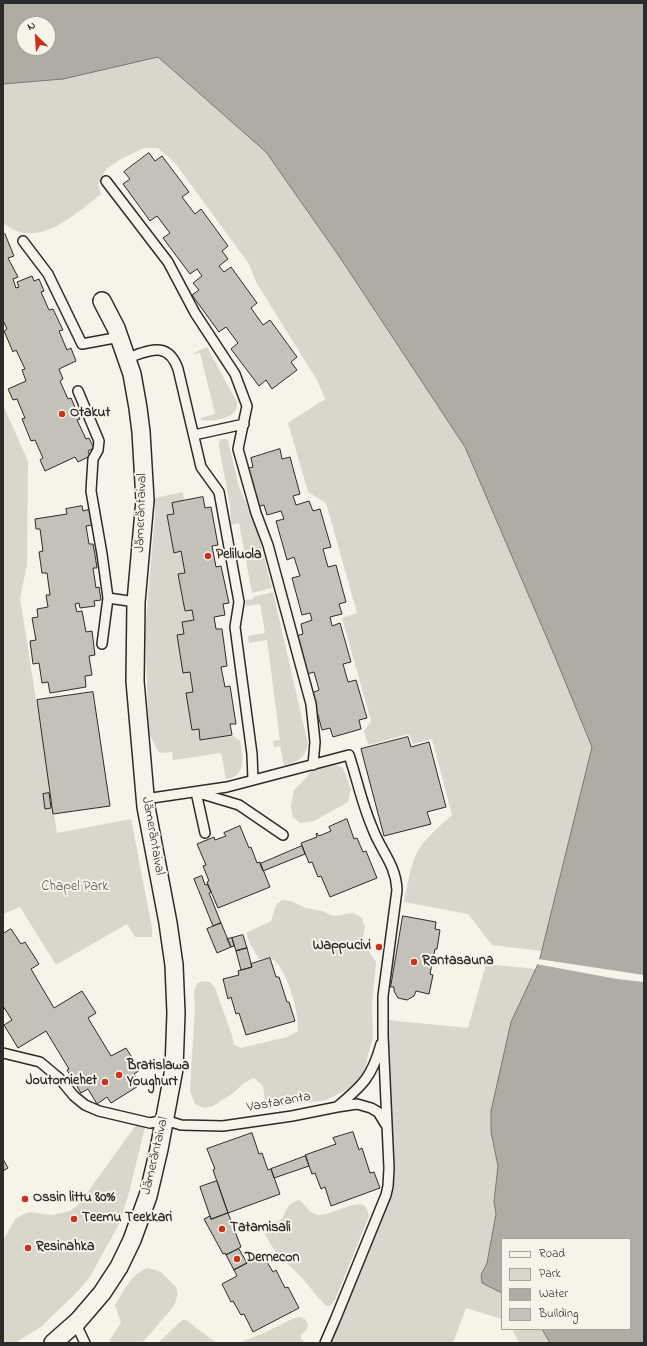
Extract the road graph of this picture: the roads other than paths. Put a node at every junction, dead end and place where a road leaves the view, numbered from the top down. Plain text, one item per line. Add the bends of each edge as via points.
1 (106, 181) dead end
2 (23, 241) dead end
3 (102, 301) dead end
4 (120, 337) junction
5 (127, 358) junction
6 (78, 391) dead end
7 (244, 424) junction
8 (194, 435) junction
9 (108, 598) junction
10 (136, 602) junction
11 (102, 644) dead end
12 (313, 765) junction
13 (252, 780) junction
14 (196, 792) junction
15 (145, 800) junction
16 (205, 833) dead end
17 (283, 835) dead end
18 (383, 1036) junction
19 (3, 1053) edge
20 (338, 1107) junction
21 (165, 1120) junction
22 (387, 1128) junction
23 (76, 1324) junction
24 (53, 1343) edge
25 (85, 1343) edge
26 (325, 1343) edge

1 - 7 lane via 168,262 195,313 235,374 247,406
2 - 4 lane via 48,274 82,344
3 - 4 street, Jämeräntaival
4 - 5 street, Jämeräntaival
5 - 8 lane via 152,350 162,350 173,358
5 - 10 street, Jämeräntaival via 138,408 145,489
6 - 9 lane via 99,441 93,459 91,491
7 - 8 lane
7 - 12 lane via 238,449 268,545 311,704 315,742
8 - 13 lane via 201,467 219,492 239,602 235,627 252,754
9 - 10 lane
9 - 11 lane
10 - 15 street, Jämeräntaival via 135,680
12 - 13 lane
12 - 18 lane via 349,756 372,830 396,877 397,890 383,996
13 - 14 lane
14 - 15 lane
14 - 16 lane
14 - 17 lane via 239,805
15 - 21 street, Jämeräntaival via 174,965 174,1069
18 - 20 lane via 370,1076
18 - 22 lane
19 - 21 lane via 40,1062 59,1078 74,1096 85,1105 99,1111 150,1123
20 - 21 lane, Vastaranta via 223,1126 181,1125
20 - 22 lane, Vastaranta via 357,1104 371,1108 378,1112
21 - 23 street, Jämeräntaival via 148,1196 132,1240 120,1267
22 - 26 lane via 389,1168 386,1195
23 - 24 street, Jämeräntaival
23 - 25 lane

